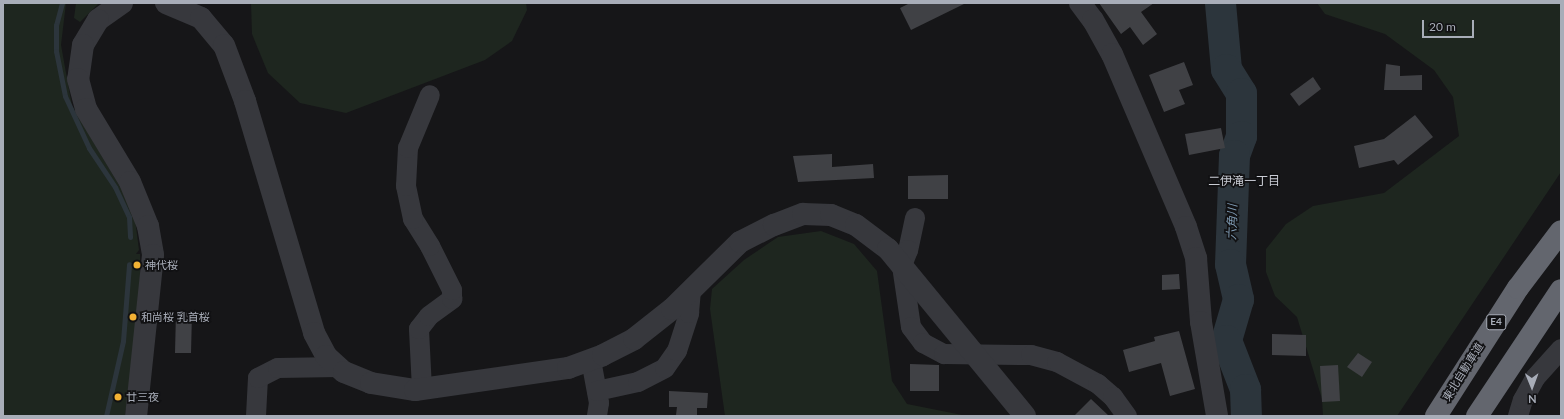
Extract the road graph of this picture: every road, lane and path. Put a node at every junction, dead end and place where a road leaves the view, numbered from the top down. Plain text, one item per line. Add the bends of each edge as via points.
1 (122, 3) edge
2 (166, 3) edge
3 (1080, 3) edge
4 (430, 95) dead end
5 (915, 218) dead end
6 (1561, 231) edge
7 (902, 266) junction
8 (691, 290) junction
9 (1561, 290) edge
10 (1561, 349) edge
11 (974, 354) junction
12 (591, 360) junction
13 (339, 367) junction
14 (422, 389) junction
15 (597, 391) junction
16 (136, 416) edge
17 (256, 416) edge
18 (597, 416) edge
19 (1025, 416) edge
20 (1127, 416) edge
21 (1217, 416) edge
22 (1436, 416) edge
23 (1477, 416) edge
24 (1518, 416) edge

1 - 16 street via 98,20 83,45 78,79 86,109 130,182 148,226 153,255
2 - 13 street via 201,18 224,45 244,101 314,333 326,356
3 - 21 street via 1112,54 1186,227 1196,258 1201,322
4 - 14 street via 408,148 406,186 413,219 452,290 452,299 429,316 419,329
5 - 7 street
6 - 22 highway, 東北自動車道 / E4 via 1518,288
7 - 8 street via 888,249 856,225 831,215 803,214 740,242
7 - 11 street
7 - 11 street via 907,312 916,336 930,349 944,354
8 - 12 street via 634,339
8 - 15 street via 690,313 677,351 665,368 638,382
9 - 23 highway
10 - 24 street via 1535,378
11 - 19 street
11 - 20 street via 1031,355 1057,362 1098,384 1113,397
12 - 14 street via 568,368
12 - 15 street
13 - 14 street via 371,383
13 - 17 street via 278,368 258,378
15 - 18 street

